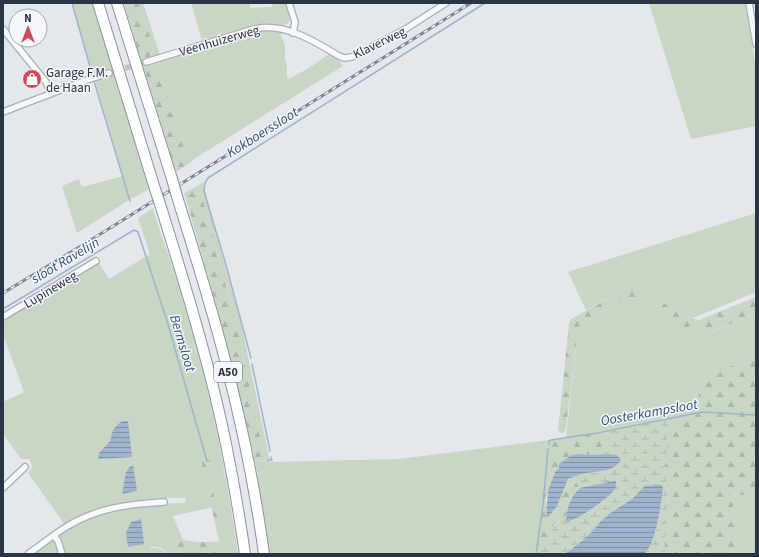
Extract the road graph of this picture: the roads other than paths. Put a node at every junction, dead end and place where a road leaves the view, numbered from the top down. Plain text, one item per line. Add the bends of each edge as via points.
1 (98, 3) edge
2 (117, 3) edge
3 (289, 3) edge
4 (446, 3) edge
5 (749, 3) edge
6 (3, 29) edge
7 (293, 33) junction
8 (756, 44) edge
9 (146, 62) tunnel mouth
10 (109, 73) tunnel mouth
11 (51, 94) junction
12 (3, 112) edge
13 (96, 261) dead end
14 (3, 317) edge
15 (25, 467) dead end
16 (3, 488) edge
17 (164, 502) dead end
18 (54, 536) junction
19 (28, 554) edge
20 (62, 554) edge
21 (245, 554) edge
22 (264, 554) edge

1 - 21 highway, A50, bridge via 204,350 222,424
2 - 22 highway, A50, bridge via 229,373 247,452
3 - 7 street via 295,22
4 - 7 street, Klaverweg via 404,30 352,57 339,56 311,39
5 - 8 street
6 - 11 street via 46,82
7 - 9 street, Veenhuizerweg via 259,28
10 - 11 street
11 - 12 street
13 - 14 street, Lupineweg
15 - 16 street
17 - 18 street via 104,510 66,527
18 - 19 street
18 - 20 street

